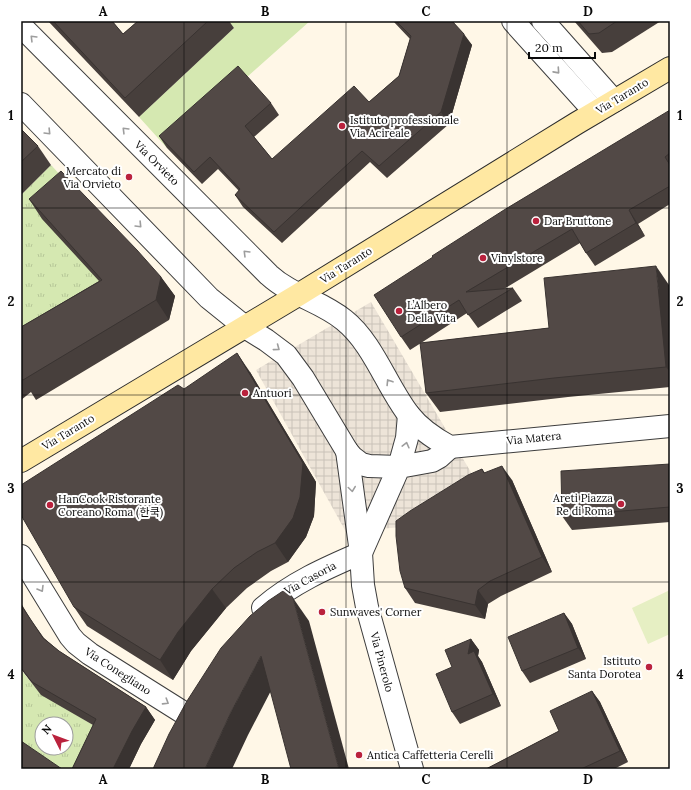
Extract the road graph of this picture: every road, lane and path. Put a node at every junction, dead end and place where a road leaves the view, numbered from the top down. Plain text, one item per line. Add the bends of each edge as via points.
1 (512, 21) edge
2 (543, 21) edge
3 (21, 26) edge
4 (670, 68) edge
5 (614, 101) junction
6 (21, 104) edge
7 (595, 112) junction
8 (298, 295) junction
9 (245, 327) junction
10 (409, 415) junction
11 (670, 426) edge
12 (450, 447) junction
13 (347, 451) junction
14 (21, 461) edge
15 (399, 467) junction
16 (361, 553) junction
17 (21, 556) edge
18 (250, 620) edge
19 (188, 714) edge
20 (412, 769) edge

1 -> 7 street
2 - 5 street
8 -> 3 street, Via Orvieto via 269,275
4 - 5 main road, Via Taranto
5 - 7 main road, Via Taranto
6 -> 9 street via 209,298
7 - 8 main road, Via Taranto
8 - 9 main road, Via Taranto
10 -> 8 street, Via Orvieto via 355,330 332,312
9 -> 13 street via 292,361
9 - 14 main road, Via Taranto
10 - 12 street via 428,434
15 -> 10 street via 406,443
11 - 12 street, Via Matera
12 - 15 street via 432,461
13 - 15 street via 361,464
13 -> 16 street, Via Pinerolo
15 - 16 street
16 - 18 street, Via Casoria via 313,574 271,601
16 - 20 street, Via Pinerolo via 367,607
17 -> 19 street, Via Conegliano via 76,643

